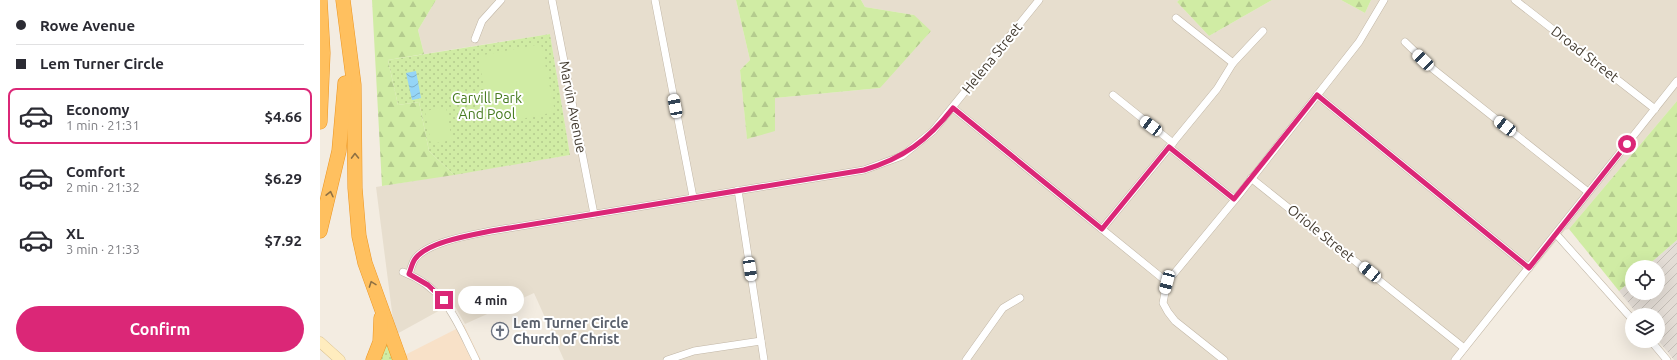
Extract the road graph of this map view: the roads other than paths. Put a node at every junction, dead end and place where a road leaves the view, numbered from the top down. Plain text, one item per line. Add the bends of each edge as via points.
1 (320, 0) edge
2 (501, 0) edge
3 (552, 0) edge
4 (655, 0) edge
5 (1039, 0) edge
6 (1384, 0) edge
7 (1515, 0) edge
8 (344, 6) edge
9 (1176, 18) dead end
10 (1263, 31) dead end
11 (475, 39) dead end
12 (1404, 42) dead end
13 (322, 57) edge
14 (1233, 63) junction
15 (1677, 81) edge
16 (1113, 95) dead end
17 (1317, 95) junction
18 (953, 108) junction
19 (1655, 109) junction
20 (320, 122) edge
21 (1171, 145) junction
22 (1251, 178) junction
23 (738, 190) junction
24 (1588, 192) junction
25 (693, 197) junction
26 (1234, 199) junction
27 (594, 214) junction
28 (1102, 229) junction
29 (320, 231) edge
30 (1556, 234) junction
31 (1529, 268) junction
32 (1167, 282) junction
33 (1020, 298) dead end
34 (380, 304) junction
35 (1625, 311) edge
36 (761, 341) junction
37 (320, 342) edge
38 (1464, 348) junction
39 (1657, 348) edge
40 (340, 360) edge
41 (373, 360) edge
42 (400, 360) edge
43 (476, 360) edge
44 (667, 360) edge
45 (764, 360) edge
46 (966, 360) edge
47 (1224, 360) edge
48 (1455, 360) edge
49 (1667, 360) edge

1 - 13 highway
2 - 11 street via 482,21
3 - 27 street, Marvin Avenue
4 - 25 street
5 - 18 street, Helena Street
6 - 17 street via 1359,42
7 - 19 street, Droad Street
29 -> 8 highway via 334,179 343,122 346,65
34 -> 8 highway via 365,263 359,236 355,188 354,85
9 - 14 street
10 - 14 street
12 - 24 street via 1433,69
13 - 20 highway
14 - 21 street via 1217,89
15 - 19 street
16 - 21 street
17 - 22 street
17 - 31 street
18 - 23 street, Helena Street via 941,124 917,146 887,162 864,170
18 - 28 street
19 - 24 street
21 - 26 street
21 - 28 street
22 - 26 street
22 - 38 street, Oriole Street
23 - 25 street, Helena Street
23 - 36 street
24 - 30 street
25 - 27 street, Helena Street
26 - 32 street
27 - 43 street, Helena Street via 458,238 420,253 414,260 406,273 428,285 444,300
28 - 32 street
30 - 31 street
30 - 35 street
31 - 38 street
32 - 47 street via 1163,303 1175,321
33 - 46 street via 1004,308
34 - 41 highway via 382,333
34 - 42 highway
36 - 44 street via 689,352
36 - 45 street
37 - 40 main road
38 - 48 street
39 - 49 street

